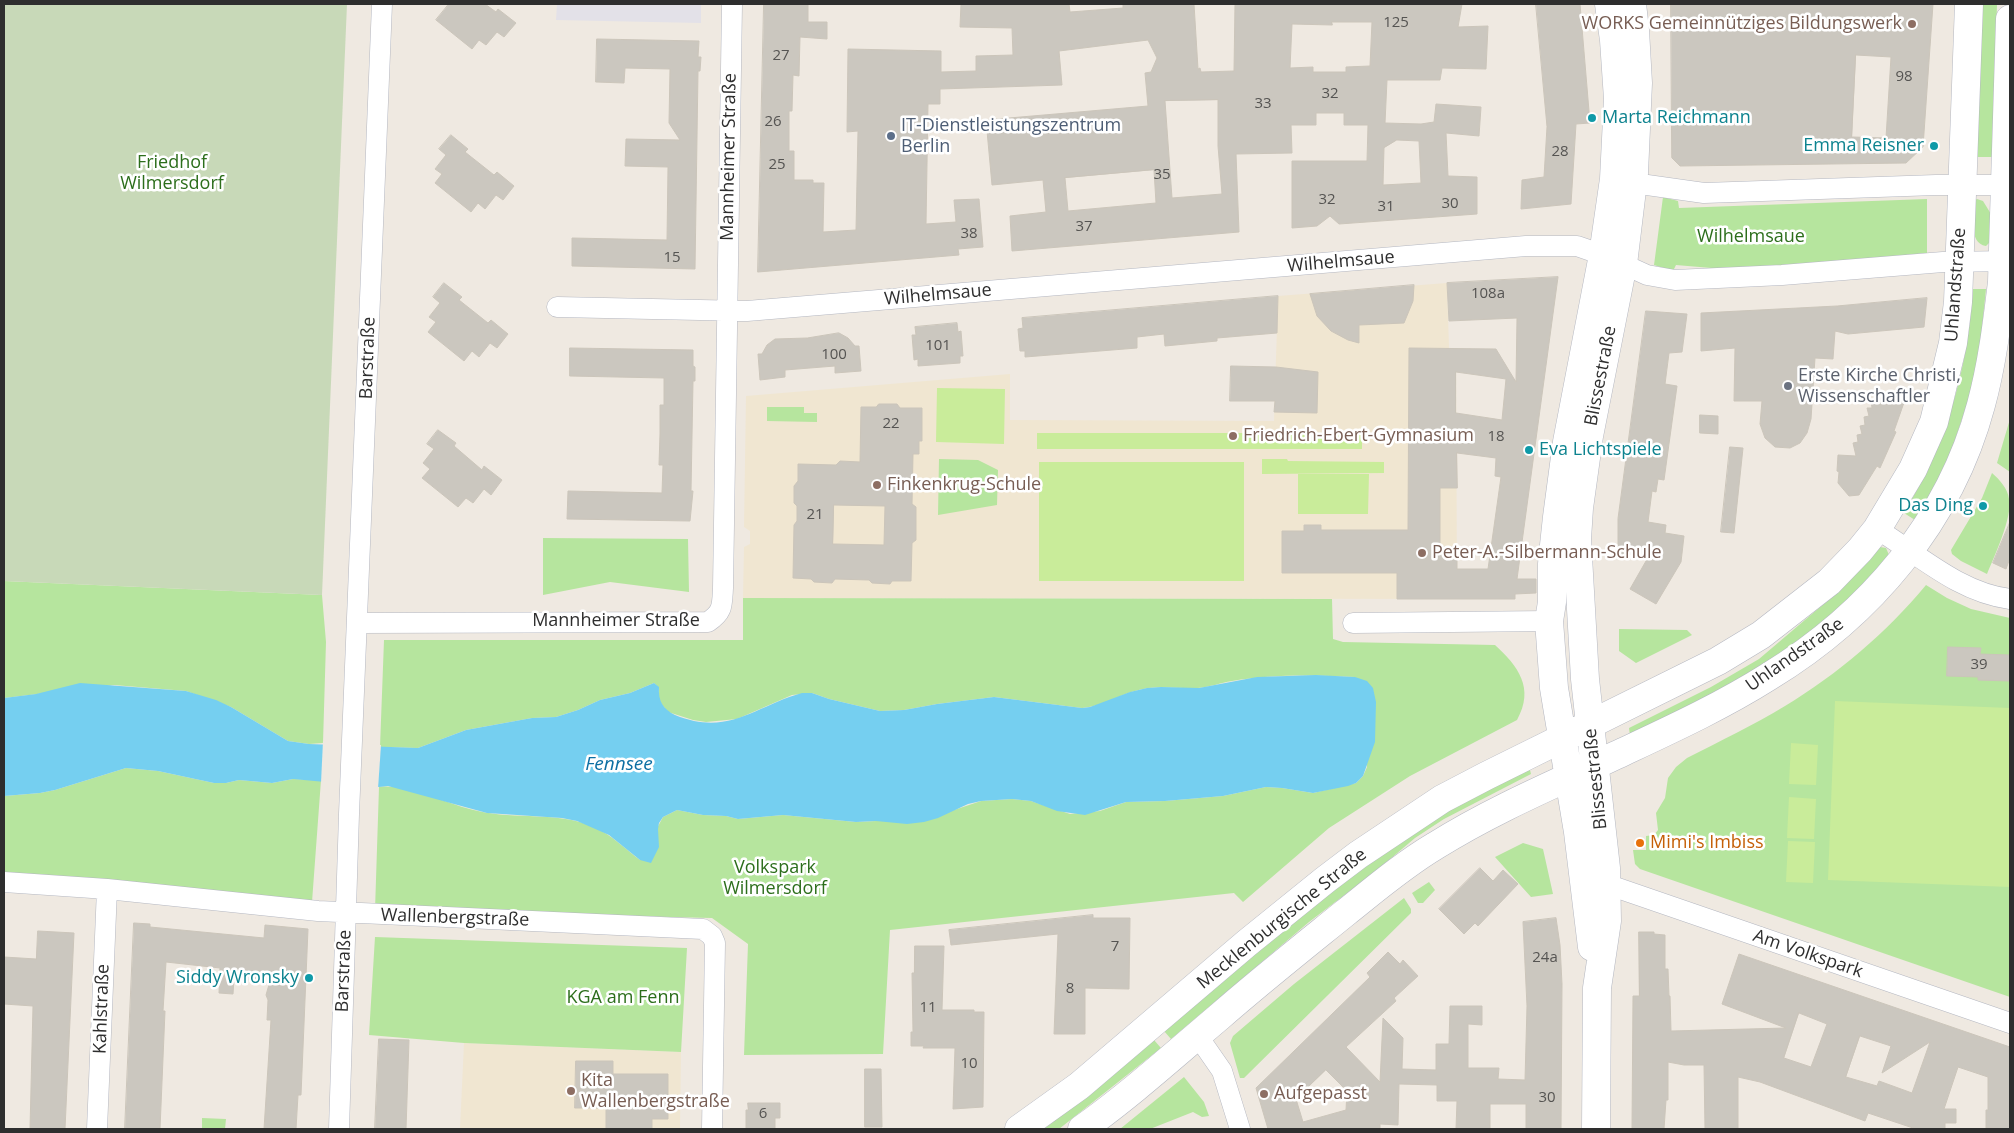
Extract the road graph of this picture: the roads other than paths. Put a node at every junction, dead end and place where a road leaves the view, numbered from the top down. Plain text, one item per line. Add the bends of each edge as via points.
1 (382, 4) edge
2 (732, 4) edge
3 (1609, 4) edge
4 (1632, 4) edge
5 (1969, 4) edge
6 (2010, 18) edge
7 (1633, 183) junction
8 (1961, 185) junction
9 (2008, 185) edge
10 (1613, 259) junction
11 (2006, 261) edge
12 (1960, 262) junction
13 (557, 307) dead end
14 (726, 311) junction
15 (1878, 529) junction
16 (1911, 550) junction
17 (2010, 598) edge
18 (1549, 621) junction
19 (357, 623) junction
20 (1353, 623) dead end
21 (1590, 723) junction
22 (1562, 737) junction
23 (1595, 765) junction
24 (1569, 777) junction
25 (4, 882) edge
26 (1606, 884) junction
27 (106, 889) junction
28 (346, 913) junction
29 (1597, 988) junction
30 (2010, 1024) edge
31 (1197, 1035) junction
32 (96, 1129) edge
33 (339, 1129) edge
34 (712, 1129) edge
35 (1020, 1129) edge
36 (1082, 1129) edge
37 (1240, 1129) edge
38 (1596, 1129) edge

1 - 19 street, Barstraße
2 - 14 street, Mannheimer Straße
3 - 10 main road, Blissestraße via 1618,120
4 - 7 main road, Blissestraße via 1638,83
5 - 8 main road, Uhlandstraße
6 - 9 main road, Uhlandstraße
7 - 8 street via 1704,193
7 - 10 main road, Blissestraße
8 - 9 street
8 - 12 main road, Uhlandstraße
9 - 11 main road, Uhlandstraße
10 - 12 street, Wilhelmsaue via 1647,276 1675,280
10 - 14 street, Wilhelmsaue via 1577,246 1526,246
10 - 18 main road, Blissestraße via 1564,458
10 - 21 main road, Blissestraße via 1578,524 1580,621
11 - 12 street, Wilhelmsaue
11 - 16 main road, Uhlandstraße via 1981,405 1954,480
12 - 15 main road, Uhlandstraße via 1953,343 1934,422 1913,469
13 - 14 street
14 - 19 street, Mannheimer Straße via 722,606 718,615 708,622
15 - 16 street
15 - 21 main road, Uhlandstraße via 1829,582 1754,640
16 - 17 street via 1961,583 1990,595
16 - 23 main road, Uhlandstraße via 1856,612 1805,653 1740,694
18 - 20 street
18 - 22 main road, Blissestraße
19 - 28 street, Barstraße
21 - 22 main road, Mecklenburgische Straße
21 - 23 main road, Blissestraße
22 - 24 main road, Blissestraße
22 - 35 main road, Mecklenburgische Straße via 1442,800 1352,860 1247,943 1079,1086
23 - 24 main road, Uhlandstraße
23 - 26 main road, Blissestraße
24 - 29 main road, Blissestraße
24 - 31 main road, Mecklenburgische Straße via 1475,822 1433,847 1390,877
25 - 27 street, Wallenbergstraße
26 - 29 main road, Blissestraße via 1607,921
26 - 30 street, Am Volkspark
27 - 28 street, Wallenbergstraße
27 - 32 street, Kahlstraße
28 - 33 street, Barstraße
28 - 34 street, Wallenbergstraße via 708,931 715,943
29 - 38 main road, Blissestraße
31 - 36 main road, Mecklenburgische Straße
31 - 37 street via 1222,1071

